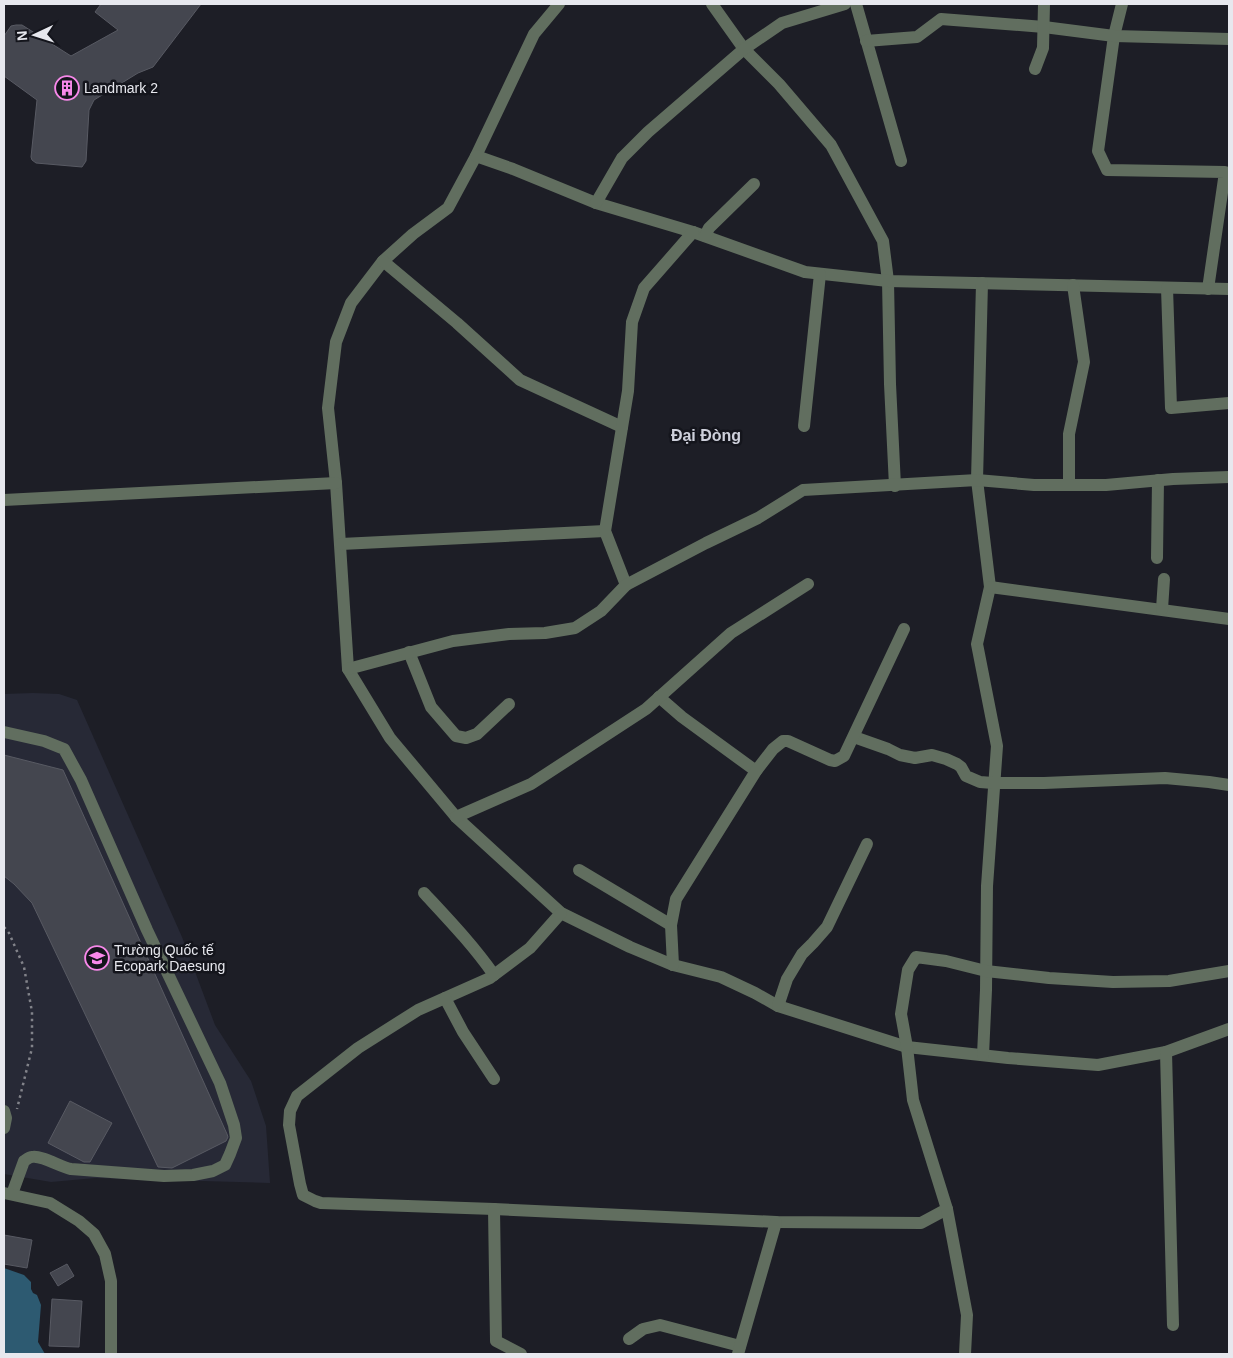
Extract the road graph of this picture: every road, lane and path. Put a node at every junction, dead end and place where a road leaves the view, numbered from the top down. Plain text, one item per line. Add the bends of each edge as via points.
1 (559, 4) edge
2 (712, 4) edge
3 (845, 4) edge
4 (856, 4) edge
5 (1044, 4) edge
6 (1122, 4) edge
7 (1044, 27) junction
8 (1114, 36) junction
9 (1229, 39) edge
10 (866, 41) junction
11 (744, 49) junction
12 (1036, 69) dead end
13 (476, 156) junction
14 (901, 161) dead end
15 (754, 184) dead end
16 (596, 203) junction
17 (699, 234) junction
18 (382, 261) junction
19 (820, 274) junction
20 (888, 281) junction
21 (982, 283) junction
22 (1073, 285) junction
23 (1167, 288) junction
24 (1208, 289) junction
25 (1229, 289) edge
26 (1229, 403) edge
27 (804, 426) dead end
28 (622, 427) junction
29 (1229, 478) edge
30 (977, 480) junction
31 (1158, 480) junction
32 (336, 483) junction
33 (1069, 485) junction
34 (895, 486) junction
35 (4, 500) edge
36 (605, 531) junction
37 (340, 544) junction
38 (1157, 558) dead end
39 (1164, 579) dead end
40 (808, 584) dead end
41 (626, 585) junction
42 (990, 587) junction
43 (1162, 610) junction
44 (1229, 619) edge
45 (904, 629) dead end
46 (409, 652) junction
47 (348, 669) junction
48 (659, 697) junction
49 (509, 704) dead end
50 (4, 732) edge
51 (854, 737) junction
52 (756, 771) junction
53 (994, 783) junction
54 (1229, 785) edge
55 (456, 817) junction
56 (867, 844) dead end
57 (579, 870) dead end
58 (424, 893) dead end
59 (561, 913) junction
60 (671, 925) junction
61 (4, 927) edge
62 (672, 965) junction
63 (986, 971) junction
64 (1229, 971) edge
65 (494, 975) junction
66 (446, 998) junction
67 (778, 1006) junction
68 (1229, 1029) edge
69 (907, 1047) junction
70 (983, 1051) junction
71 (1166, 1052) junction
72 (494, 1079) dead end
73 (10, 1114) edge
74 (4, 1128) edge
75 (8, 1193) edge
76 (494, 1208) junction
77 (948, 1209) junction
78 (776, 1222) junction
79 (1173, 1325) dead end
80 (629, 1339) dead end
81 (739, 1350) edge
82 (110, 1354) edge
83 (521, 1354) edge
84 (965, 1354) edge

1 - 13 street via 534,34
2 - 11 street
3 - 11 street via 782,23
4 - 10 street
5 - 7 street
6 - 8 street
7 - 8 street
7 - 10 street via 941,19 917,37
7 - 12 street via 1043,48
8 - 9 street
8 - 24 street via 1098,151 1106,170 1226,172
10 - 14 street
11 - 16 street via 622,158
11 - 20 street via 831,145 883,241
13 - 16 street
13 - 18 street via 448,208
15 - 17 street
16 - 17 street
17 - 19 street via 805,272
17 - 28 street via 644,288 632,322 628,391
18 - 28 street via 520,380
18 - 32 street via 351,303 336,342 328,408
19 - 20 street
19 - 27 street
20 - 21 street
20 - 34 street
21 - 22 street
21 - 30 street
22 - 23 street
22 - 33 street via 1084,362 1069,434
23 - 24 street
23 - 26 street via 1171,408
24 - 25 street
28 - 36 street
29 - 31 street
30 - 33 street
30 - 34 street
30 - 42 street
31 - 33 street
31 - 38 street
32 - 35 street
32 - 37 street
34 - 41 street via 803,490 758,518
36 - 37 street
36 - 41 street
37 - 47 street
39 - 43 street
40 - 48 street via 731,633
41 - 46 street via 601,611 575,628 545,634 509,634 453,641
42 - 43 street
42 - 53 street via 977,644 997,746
43 - 44 street
45 - 51 street
46 - 47 street
46 - 49 street via 431,706 456,736 466,738 477,734
47 - 55 street via 390,738
48 - 52 street
48 - 55 street via 646,709 531,784
50 - 75 street via 64,748 220,1083 236,1138 224,1165 193,1176 72,1169 32,1157 24,1161
51 - 52 street via 844,756 835,761 783,741
51 - 53 street via 900,755 915,758 937,756 957,764 970,779
52 - 60 street via 676,899
53 - 54 street via 1165,778
53 - 63 street via 987,886
55 - 59 street
56 - 67 street via 827,927 802,954
57 - 60 street
58 - 65 street via 464,936
59 - 62 street
59 - 65 street via 530,948
60 - 62 street
61 - 73 path via 24,967 32,1012 32,1048
62 - 67 street via 721,977
63 - 64 street via 1112,982 1169,981
63 - 69 street via 946,961 916,958 908,970 901,1014
63 - 70 street
65 - 66 street
66 - 72 street via 463,1032
66 - 76 street via 418,1010 358,1048 297,1096 290,1111 289,1125 300,1184 303,1195 320,1203
67 - 69 street
68 - 71 street
69 - 70 street
69 - 77 street via 913,1100
70 - 71 street via 1098,1065
71 - 79 street
73 - 74 street
75 - 82 street via 50,1203 94,1234 105,1254 111,1281
76 - 78 street
76 - 83 street via 496,1341
77 - 78 street via 921,1223
77 - 84 street via 967,1315
78 - 81 street
80 - 81 street via 643,1329 660,1325

